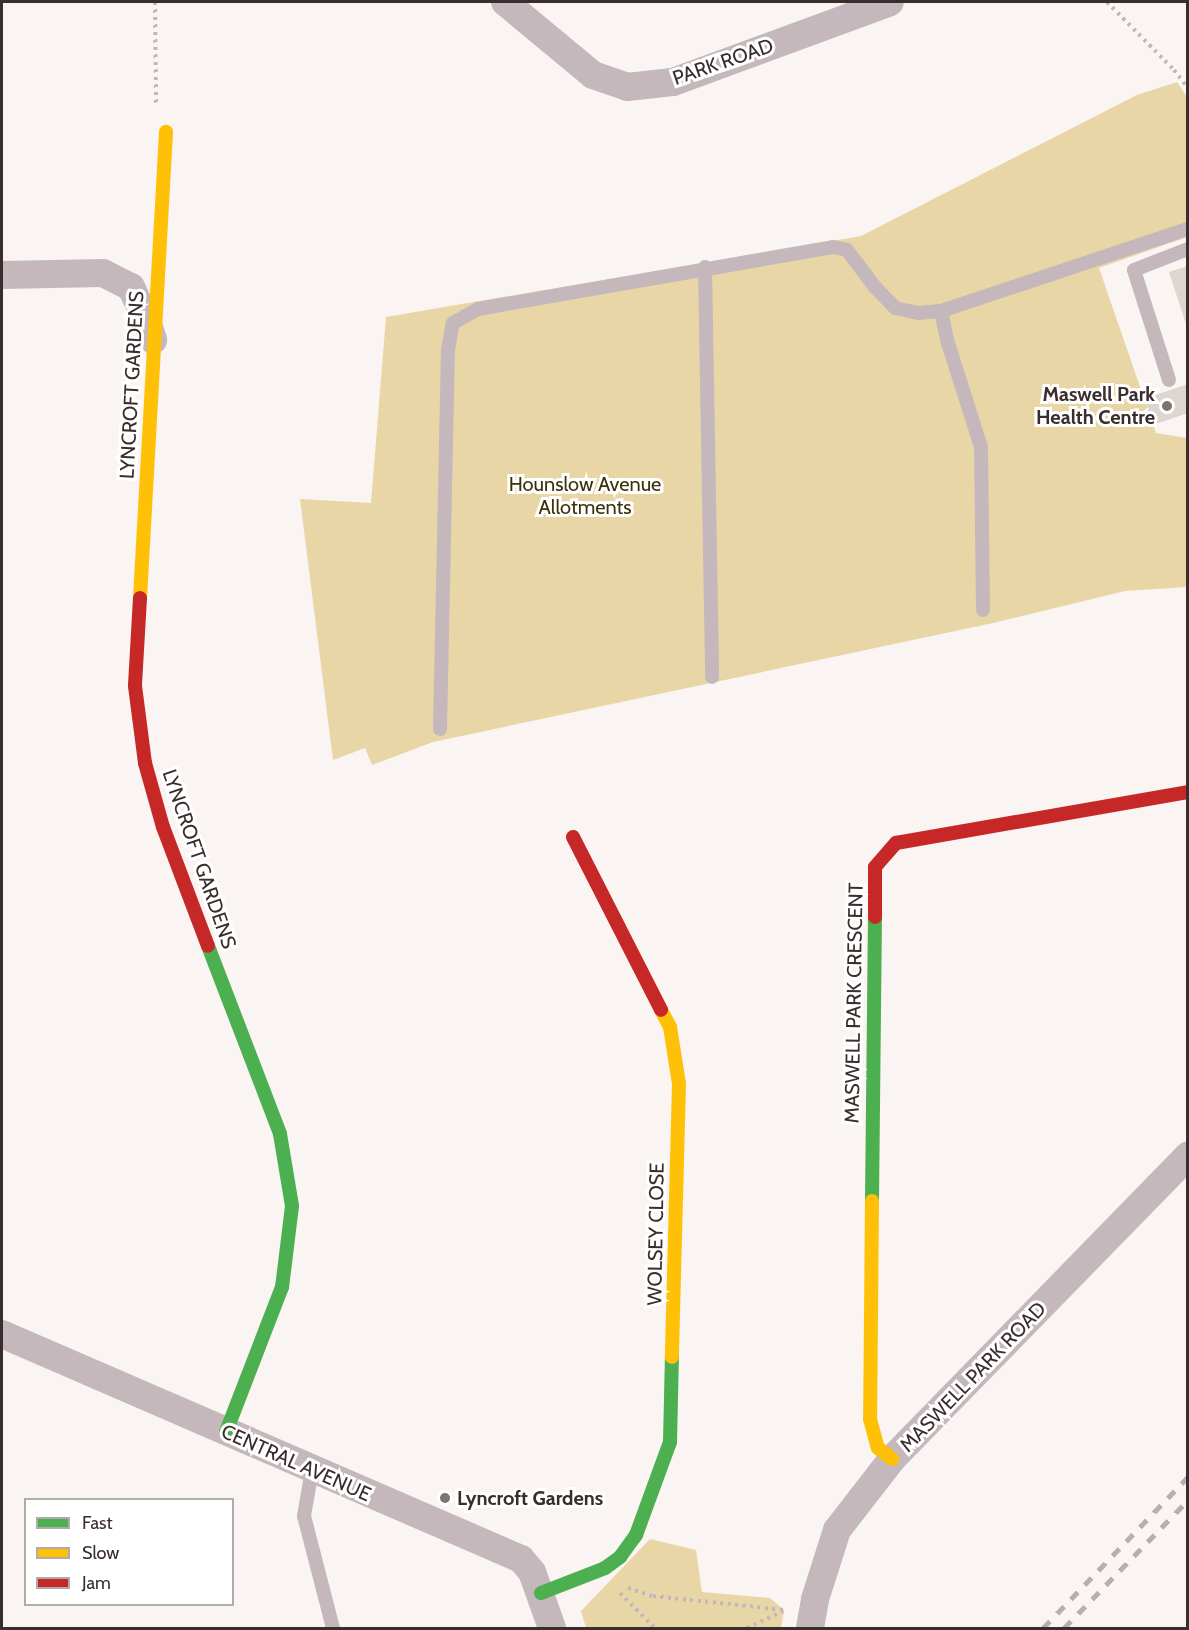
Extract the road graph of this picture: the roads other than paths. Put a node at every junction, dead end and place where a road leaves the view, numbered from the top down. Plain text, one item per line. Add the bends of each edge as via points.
1 (505, 2) edge
2 (890, 2) edge
3 (538, 14) edge
4 (166, 132) road end
5 (1188, 229) edge
6 (1188, 249) edge
7 (705, 267) junction
8 (2, 275) edge
9 (941, 311) junction
10 (154, 344) junction
11 (1169, 380) dead end
12 (983, 610) dead end
13 (712, 677) dead end
14 (440, 729) dead end
15 (1188, 792) edge
16 (573, 837) dead end
17 (1188, 1156) edge
18 (2, 1334) edge
19 (226, 1432) junction
20 (892, 1459) junction
21 (312, 1470) junction
22 (541, 1593) junction
23 (333, 1629) edge
24 (552, 1629) edge
25 (810, 1629) edge

1 - 3 street, PARK ROAD
2 - 3 street, PARK ROAD via 673,82 627,87 593,75
4 - 10 street, LYNCROFT GARDENS
5 - 9 lane
6 - 11 lane via 1134,270
7 - 9 lane via 833,247 848,250 874,287 895,308 918,313
7 - 13 lane
7 - 14 lane via 478,309 453,324 448,350
8 - 10 street via 103,273 131,287
9 - 12 lane via 981,447
10 - 19 street, LYNCROFT GARDENS via 135,686 145,763 163,827 280,1134 291,1206 282,1287
15 - 20 street, MASWELL PARK CRESCENT via 896,843 875,867 870,1419 878,1448
16 - 22 street, WOLSEY CLOSE via 670,1027 679,1084 670,1442 636,1535 621,1557
17 - 20 street, MASWELL PARK ROAD
18 - 19 street, CENTRAL AVENUE
19 - 21 street, CENTRAL AVENUE
20 - 25 street, MASWELL PARK ROAD via 837,1530 814,1599
21 - 22 street, CENTRAL AVENUE via 521,1559
21 - 23 lane via 304,1516
22 - 24 street, CENTRAL AVENUE

